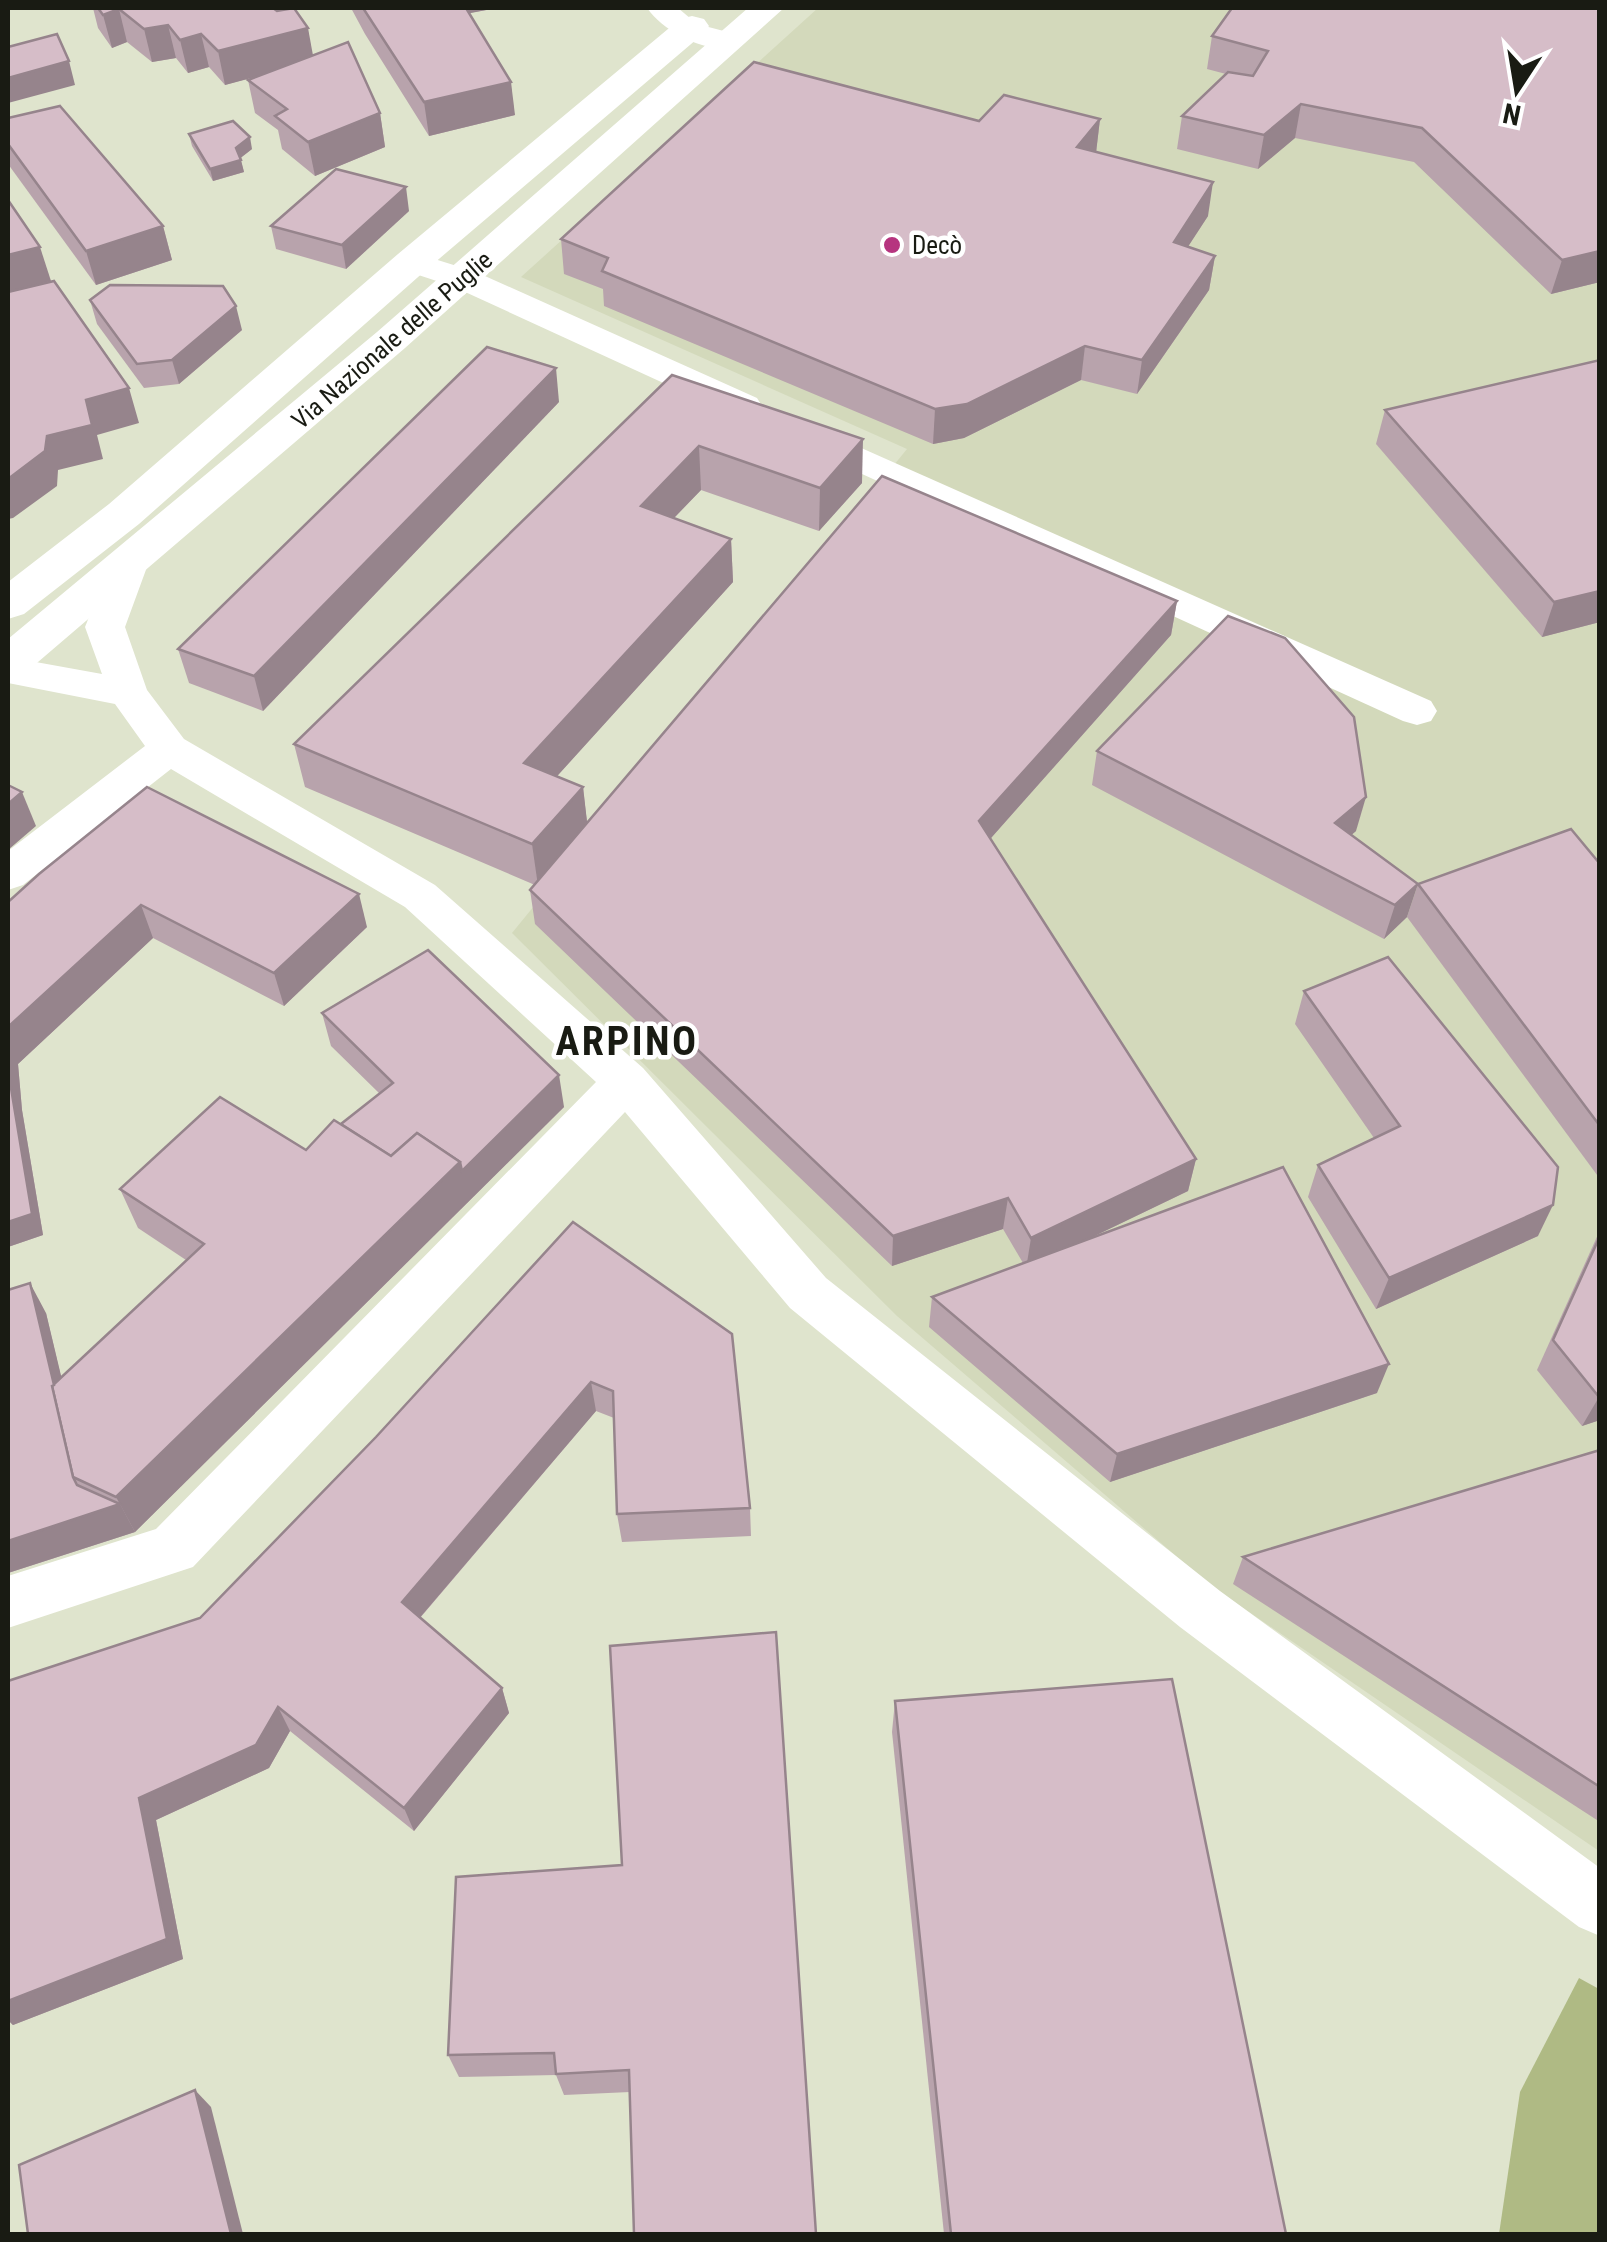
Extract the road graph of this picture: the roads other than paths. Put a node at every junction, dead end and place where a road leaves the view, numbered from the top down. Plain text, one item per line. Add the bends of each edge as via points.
1 (767, 8) edge
2 (698, 22) edge
3 (412, 262) junction
4 (464, 280) junction
5 (9, 602) edge
6 (89, 618) junction
7 (8, 666) edge
8 (128, 693) junction
9 (1417, 711) dead end
10 (169, 749) junction
11 (8, 874) edge
12 (626, 1081) junction
13 (8, 1602) edge
14 (1600, 1906) edge

1 - 2 main road, Via Nazionale delle Puglie
2 - 3 main road, Via Nazionale delle Puglie
2 - 4 main road, Via Nazionale delle Puglie
3 - 4 street
3 - 5 main road, Via Nazionale delle Puglie via 124,514
4 - 6 main road, Via Nazionale delle Puglie via 128,567
4 - 9 street
5 - 6 street
6 - 7 main road, Via Nazionale delle Puglie
6 - 8 street
7 - 8 street
8 - 10 street
10 - 11 street
10 - 12 street via 420,896
12 - 13 street via 174,1549
12 - 14 street via 808,1294 1200,1609

